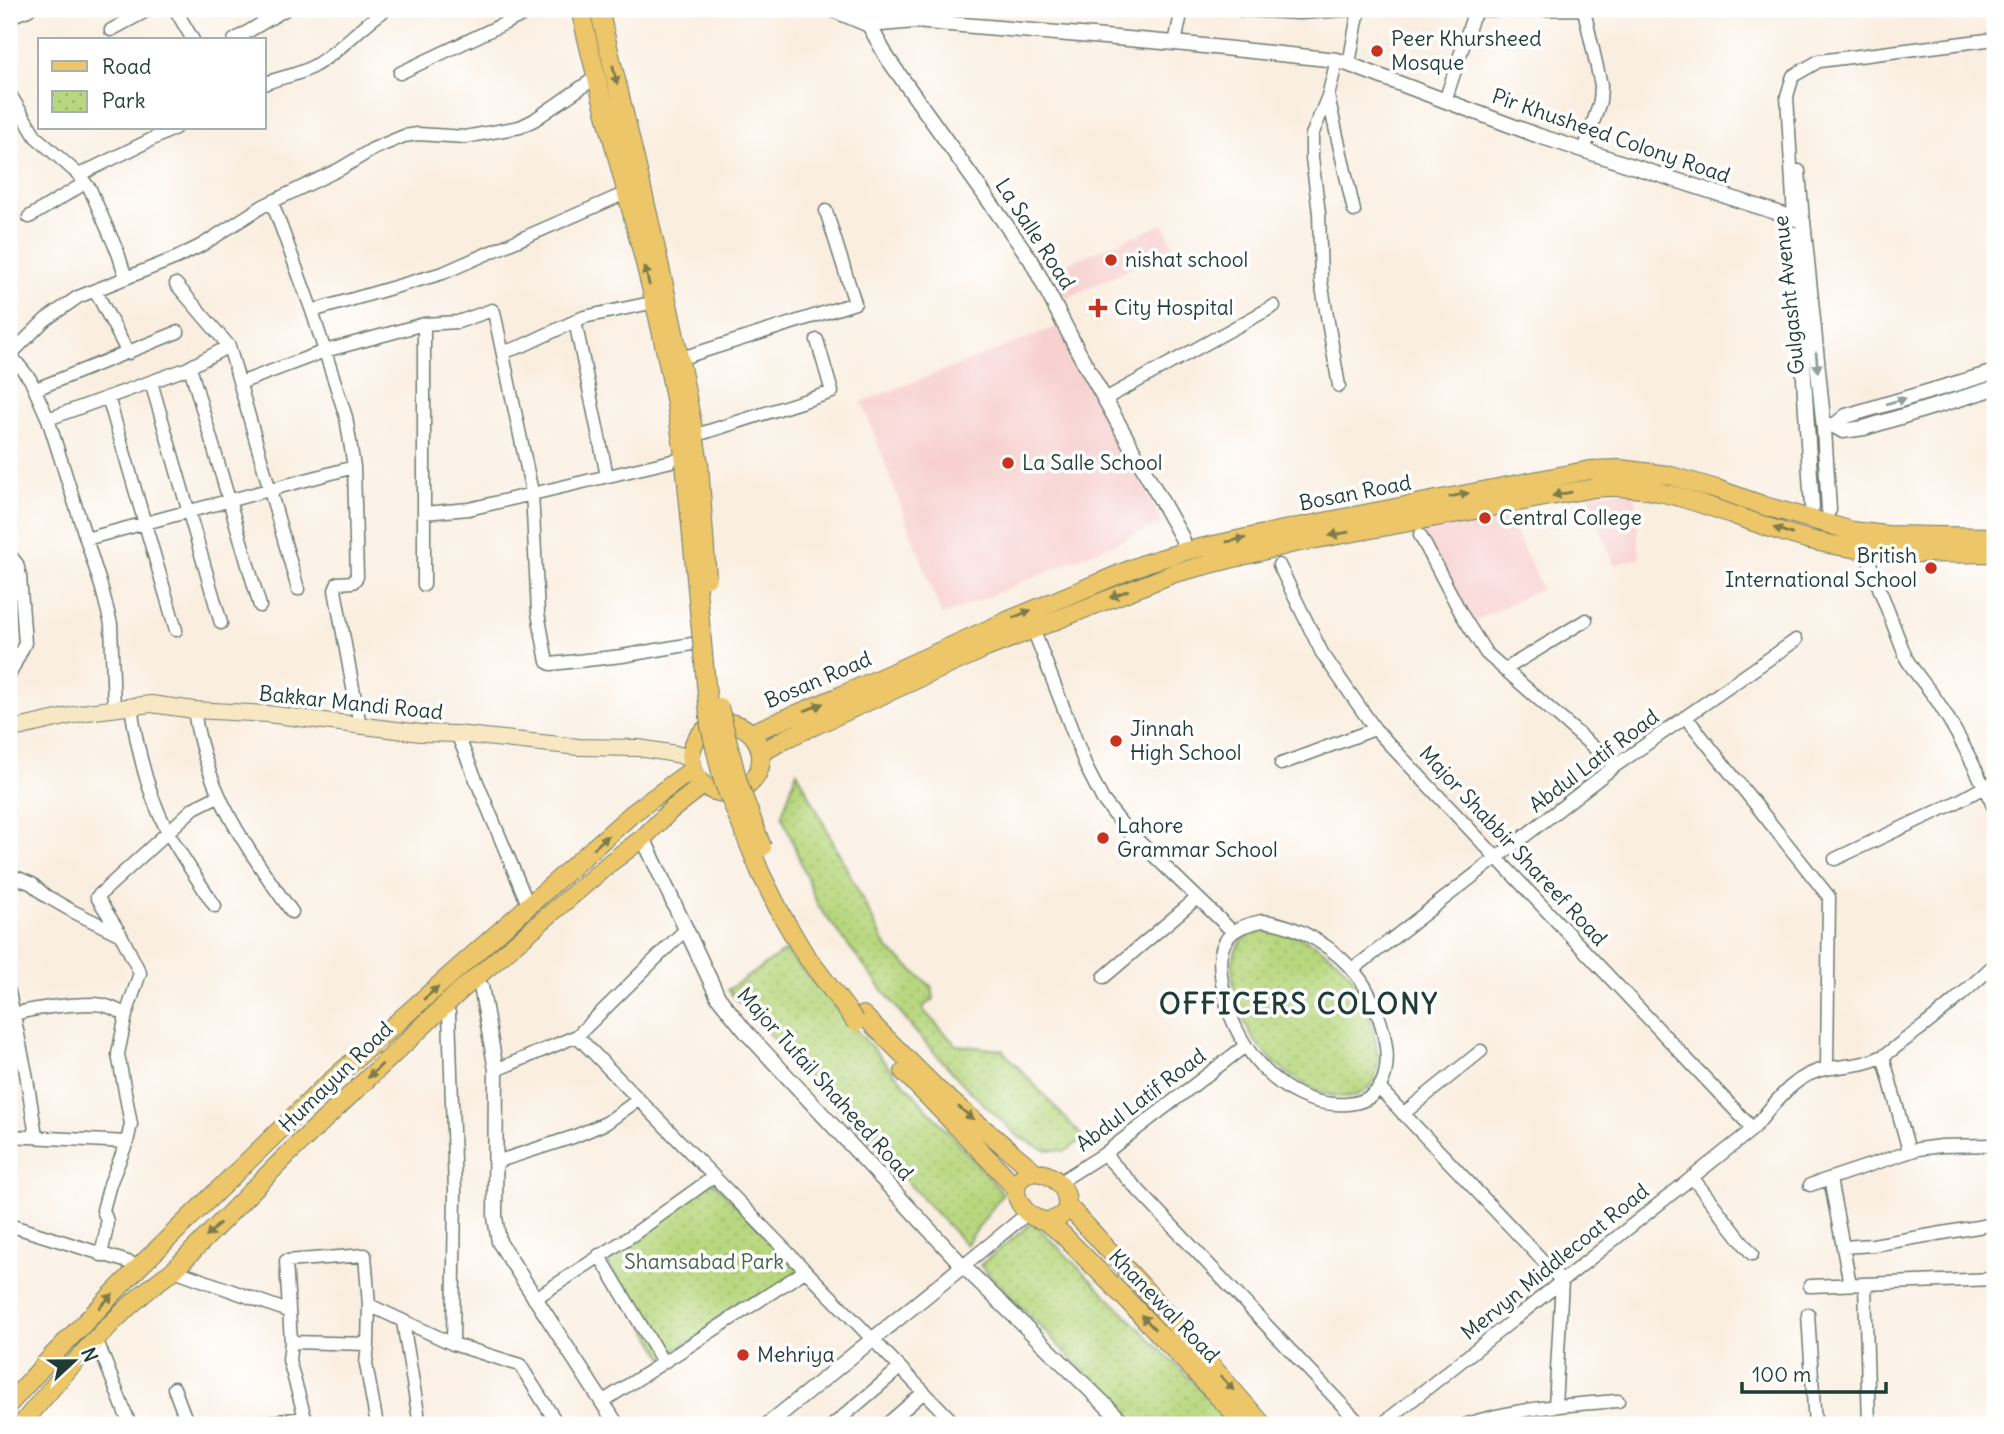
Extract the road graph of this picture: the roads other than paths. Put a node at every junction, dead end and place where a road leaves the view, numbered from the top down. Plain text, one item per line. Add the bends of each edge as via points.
1 (27, 9) edge
2 (150, 9) edge
3 (175, 9) edge
4 (286, 9) edge
5 (387, 9) edge
6 (535, 9) edge
7 (580, 9) edge
8 (599, 9) edge
9 (1182, 9) edge
10 (1359, 9) edge
11 (1586, 9) edge
12 (1241, 10) edge
13 (835, 11) edge
14 (366, 14) edge
15 (9, 16) edge
16 (869, 25) junction
17 (110, 30) dead end
18 (192, 38) edge
19 (237, 38) edge
20 (1995, 40) edge
21 (1175, 43) junction
22 (1343, 62) junction
23 (400, 73) dead end
24 (592, 80) dead end
25 (266, 83) edge
26 (9, 93) edge
27 (1328, 96) junction
28 (1445, 101) junction
29 (171, 130) edge
30 (1584, 151) junction
31 (82, 179) junction
32 (620, 196) dead end
33 (272, 202) junction
34 (826, 211) dead end
35 (1354, 211) dead end
36 (29, 217) dead end
37 (1798, 220) junction
38 (126, 278) junction
39 (176, 284) dead end
40 (95, 290) junction
41 (646, 304) dead end
42 (1274, 306) dead end
43 (312, 311) junction
44 (575, 321) junction
45 (424, 324) junction
46 (178, 332) dead end
47 (817, 340) dead end
48 (229, 346) junction
49 (325, 351) junction
50 (504, 352) junction
51 (128, 353) junction
52 (9, 354) edge
53 (688, 356) dead end
54 (190, 367) junction
55 (1995, 372) edge
56 (151, 382) junction
57 (240, 383) junction
58 (1339, 386) dead end
59 (1995, 388) edge
60 (36, 389) junction
61 (108, 397) junction
62 (1105, 399) junction
63 (48, 419) junction
64 (1829, 428) junction
65 (1808, 432) junction
66 (703, 433) dead end
67 (676, 460) dead end
68 (354, 467) junction
69 (607, 476) junction
70 (270, 490) junction
71 (532, 492) junction
72 (229, 501) junction
73 (1812, 507) dead end
74 (1829, 510) dead end
75 (188, 512) junction
76 (424, 513) junction
77 (145, 523) junction
78 (1420, 535) dead end
79 (1995, 537) edge
80 (86, 538) junction
81 (1186, 551) junction
82 (1995, 553) edge
83 (9, 554) edge
84 (1870, 564) dead end
85 (1279, 565) dead end
86 (424, 585) dead end
87 (298, 589) dead end
88 (260, 606) dead end
89 (1586, 620) dead end
90 (221, 623) dead end
91 (1033, 629) junction
92 (176, 631) dead end
93 (1796, 640) dead end
94 (691, 644) dead end
95 (1504, 670) junction
96 (9, 676) edge
97 (131, 706) junction
98 (114, 708) junction
99 (194, 710) junction
100 (1686, 717) junction
101 (360, 726) junction
102 (1375, 729) junction
103 (9, 730) edge
104 (751, 733) junction
105 (457, 734) junction
106 (761, 753) junction
107 (692, 764) junction
108 (1281, 764) dead end
109 (1615, 766) junction
110 (1990, 784) edge
111 (703, 785) junction
112 (218, 796) junction
113 (1995, 810) edge
114 (168, 831) junction
115 (643, 838) junction
116 (1498, 858) junction
117 (1835, 859) dead end
118 (9, 879) edge
119 (1197, 898) junction
120 (215, 906) dead end
121 (529, 907) junction
122 (292, 912) dead end
123 (685, 929) junction
124 (1233, 932) junction
125 (121, 935) junction
126 (1995, 964) edge
127 (1352, 970) junction
128 (1104, 977) dead end
129 (481, 986) junction
130 (9, 992) edge
131 (449, 1013) junction
132 (11, 1015) edge
133 (126, 1015) junction
134 (860, 1019) junction
135 (412, 1036) junction
136 (577, 1036) junction
137 (1245, 1046) junction
138 (1480, 1051) dead end
139 (1883, 1056) junction
140 (1827, 1068) junction
141 (496, 1070) junction
142 (1380, 1089) junction
143 (638, 1100) junction
144 (1403, 1114) junction
145 (1752, 1129) junction
146 (9, 1136) edge
147 (36, 1136) junction
148 (127, 1142) junction
149 (1995, 1145) edge
150 (1909, 1151) junction
151 (1104, 1154) junction
152 (496, 1162) junction
153 (1035, 1172) junction
154 (1692, 1177) junction
155 (712, 1178) junction
156 (1830, 1179) junction
157 (1058, 1183) junction
158 (1810, 1185) dead end
159 (1015, 1189) junction
160 (1067, 1205) junction
161 (1028, 1213) junction
162 (1047, 1222) junction
163 (1995, 1224) edge
164 (9, 1225) edge
165 (1843, 1247) junction
166 (1752, 1254) dead end
167 (101, 1255) junction
168 (599, 1255) junction
169 (131, 1263) dead end
170 (963, 1266) junction
171 (174, 1270) junction
172 (805, 1271) junction
173 (1995, 1279) edge
174 (1562, 1281) junction
175 (1141, 1284) junction
176 (1850, 1284) junction
177 (1865, 1284) junction
178 (1810, 1286) dead end
179 (534, 1299) junction
180 (1126, 1299) junction
181 (369, 1305) junction
182 (288, 1311) junction
183 (1808, 1314) dead end
184 (403, 1322) junction
185 (97, 1340) junction
186 (872, 1340) junction
187 (291, 1342) junction
188 (368, 1344) junction
189 (453, 1344) junction
190 (663, 1362) junction
191 (900, 1368) junction
192 (174, 1388) dead end
193 (924, 1392) junction
194 (1618, 1401) dead end
195 (602, 1402) junction
196 (9, 1404) edge
197 (1555, 1406) junction
198 (1510, 1412) junction
199 (306, 1422) edge
200 (22, 1425) edge
201 (130, 1425) edge
202 (188, 1425) edge
203 (241, 1425) edge
204 (377, 1425) edge
205 (421, 1425) edge
206 (558, 1425) edge
207 (617, 1425) edge
208 (767, 1425) edge
209 (833, 1425) edge
210 (886, 1425) edge
211 (956, 1425) edge
212 (1126, 1425) edge
213 (1245, 1425) edge
214 (1264, 1425) edge
215 (1361, 1425) edge
216 (1381, 1425) edge
217 (1464, 1425) edge
218 (1518, 1425) edge
219 (1815, 1425) edge
220 (1869, 1425) edge

1 - 15 street
2 - 17 street
3 - 18 street
4 - 19 street
5 - 14 street
6 - 23 street
134 -> 7 main road, bridge via 804,953 781,914 723,781 710,726 677,402
8 -> 134 main road, bridge via 652,233 699,463 722,723 753,825 789,909
9 - 21 street
10 - 12 street
10 - 22 street
11 - 28 street via 1479,10
11 - 30 street via 1601,85
13 - 16 street
14 - 25 street via 339,49 308,70
16 - 21 street, Pir Khusheed Colony Road via 915,21
16 - 62 street, La Salle Road via 888,59 1031,260
20 - 37 street via 1819,61 1793,76 1787,96
21 - 22 street, Pir Khusheed Colony Road
22 - 27 street
22 - 28 street, Pir Khusheed Colony Road
24 - 33 street via 520,127 465,137 404,136
26 - 31 street via 36,137
27 - 35 street
27 - 58 street via 1312,135 1312,158 1321,281
28 - 30 street, Pir Khusheed Colony Road
29 - 31 street
30 - 37 street, Pir Khusheed Colony Road
31 - 36 street
31 - 38 street
32 - 43 street via 443,273
33 - 38 street via 202,245
33 - 43 street
34 - 53 street via 855,303
37 -> 64 street, Gulgasht Avenue
37 - 65 street, Gulgasht Avenue
38 - 40 street
39 - 48 street
40 - 51 street
40 - 52 street via 59,309
41 - 44 street
42 - 62 street
43 - 49 street
44 - 50 street
44 - 69 street
45 - 49 street
45 - 50 street via 458,322 492,310
45 - 76 street
46 - 51 street
47 - 66 street via 832,393
48 - 54 street
48 - 57 street
49 - 57 street
49 - 68 street via 346,417
50 - 71 street
51 - 60 street
52 - 60 street
54 - 56 street
54 - 72 street
64 -> 55 street via 1846,416
56 - 61 street
56 - 75 street
57 - 70 street
59 - 64 street via 1856,430
60 - 63 street
61 - 63 street
61 - 77 street
62 - 81 street, La Salle Road
63 - 80 street
64 - 65 street
64 - 74 street, Gulgasht Avenue
65 - 73 street, Gulgasht Avenue
67 - 69 street
68 - 70 street
68 - 101 street via 357,577 353,582 338,583 335,590
69 - 71 street
70 - 72 street
70 - 87 street
71 - 76 street via 469,509
71 - 94 street via 538,613 547,662
72 - 75 street
72 - 88 street
75 - 77 street
75 - 90 street
76 - 86 street
77 - 80 street
77 - 92 street
78 - 95 street via 1473,634
81 -> 79 main road, Bosan Road via 1549,477 1620,469 1668,475 1853,531 1886,536
80 - 98 street via 111,624
104 -> 81 main road, Bosan Road via 1070,594
82 -> 91 main road, Bosan Road via 1898,553 1829,544 1650,489 1614,485 1290,544 1175,573
83 - 96 street via 20,576 25,643
84 - 110 street via 1906,658
85 - 102 street, Major Shabbir Shareef Road via 1322,653
89 - 95 street
91 - 106 main road, Bosan Road
91 - 119 street via 1103,800 1125,828
93 - 100 street, Abdul Latif Road
95 - 109 street
97 - 98 main road, Bakkar Mandi Road
97 - 99 main road, Bakkar Mandi Road
97 - 114 street via 138,751
98 - 103 main road, Bakkar Mandi Road
99 - 101 main road, Bakkar Mandi Road
99 - 112 street
100 - 109 street, Abdul Latif Road
100 - 140 street via 1829,897
101 - 105 main road, Bakkar Mandi Road
102 - 108 street
102 - 116 street, Major Shabbir Shareef Road
104 - 106 main road
104 - 107 main road via 728,723 709,727 696,741
105 - 107 main road, Bakkar Mandi Road via 579,747 639,748
105 - 121 street
106 - 111 main road via 756,777 739,791 719,793
107 - 111 main road
121 -> 107 main road, Humayun Road
109 - 116 street, Abdul Latif Road
110 - 113 street
110 - 117 street
111 - 115 main road, Humayun Road
112 - 114 street via 194,808
112 - 122 street via 230,822
114 - 120 street
114 - 125 street via 97,897
115 - 123 street, Major Tufail Shaheed Road
115 - 129 main road
115 - 135 main road, Humayun Road
116 - 127 street, Abdul Latif Road
116 - 145 street, Major Shabbir Shareef Road
118 - 125 street via 32,884
119 - 124 street
119 - 128 street
196 -> 121 main road, Humayun Road via 140,1266 321,1089
123 - 136 street
123 - 170 street, Major Tufail Shaheed Road via 718,997 746,1032
124 - 127 street via 1262,921 1285,925 1312,937
124 - 137 street via 1220,953 1220,973 1231,1018
125 - 133 street via 140,973
126 - 139 street via 1957,1000
127 - 142 street via 1382,1021 1385,1075
129 - 131 main road
129 - 141 street
130 - 132 street
131 - 135 main road
131 - 189 street via 455,1192
132 - 133 street via 95,1004
132 - 147 street
133 - 148 street via 118,1054 131,1124
134 -> 153 main road
134 - 159 main road
135 -> 171 main road, Humayun Road
136 - 141 street
136 - 143 street
137 - 142 street via 1274,1078 1316,1100 1350,1104
137 - 151 street, Abdul Latif Road
138 - 144 street
139 - 140 street, Mervyn Middlecoat Road
139 - 150 street
140 - 145 street, Mervyn Middlecoat Road via 1788,1088
141 - 152 street
142 - 144 street
143 - 152 street via 584,1133
143 - 155 street
144 - 174 street
145 - 154 street, Mervyn Middlecoat Road
146 - 147 street
147 - 148 street
148 - 167 street via 103,1210 107,1221
149 - 150 street
150 - 156 street
151 - 157 street, Abdul Latif Road
151 - 215 street
152 - 179 street via 499,1242
153 - 157 main road
153 - 159 main road via 1022,1176
154 - 166 street
154 - 174 street, Mervyn Middlecoat Road
155 - 168 street
155 - 172 street
156 - 158 street
156 - 165 street
157 - 160 main road
159 - 161 main road
160 - 162 main road via 1061,1217
160 - 175 main road
161 - 162 main road
161 - 170 street
162 - 180 main road, Khanewal Road
163 - 165 street
164 - 167 street
165 - 176 street
167 - 169 street
168 - 179 street
168 - 190 street
170 - 186 street
170 - 212 street, Major Tufail Shaheed Road
171 - 182 street
171 - 185 main road, Humayun Road
172 - 186 street
172 - 190 street
173 - 177 street
174 - 197 street
174 - 216 street, Mervyn Middlecoat Road
175 - 180 main road
175 -> 214 main road
176 - 177 street
176 - 178 street
177 - 220 street
179 - 195 street
213 -> 180 main road, Khanewal Road
181 - 182 street via 365,1255 286,1261
181 - 184 street
181 - 188 street
182 - 187 street
183 - 219 street
184 - 189 street
184 - 205 street
185 - 200 main road, Humayun Road
185 - 201 street
186 - 191 street
186 - 208 street
187 - 188 street
187 - 199 street via 289,1360
188 - 204 street via 366,1364
189 - 206 street via 520,1365
190 - 195 street
191 - 193 street
191 - 209 street
192 - 202 street
193 - 210 street
193 - 211 street
194 - 197 street
195 - 207 street
197 - 198 street
198 - 217 street
198 - 218 street
199 - 203 street

